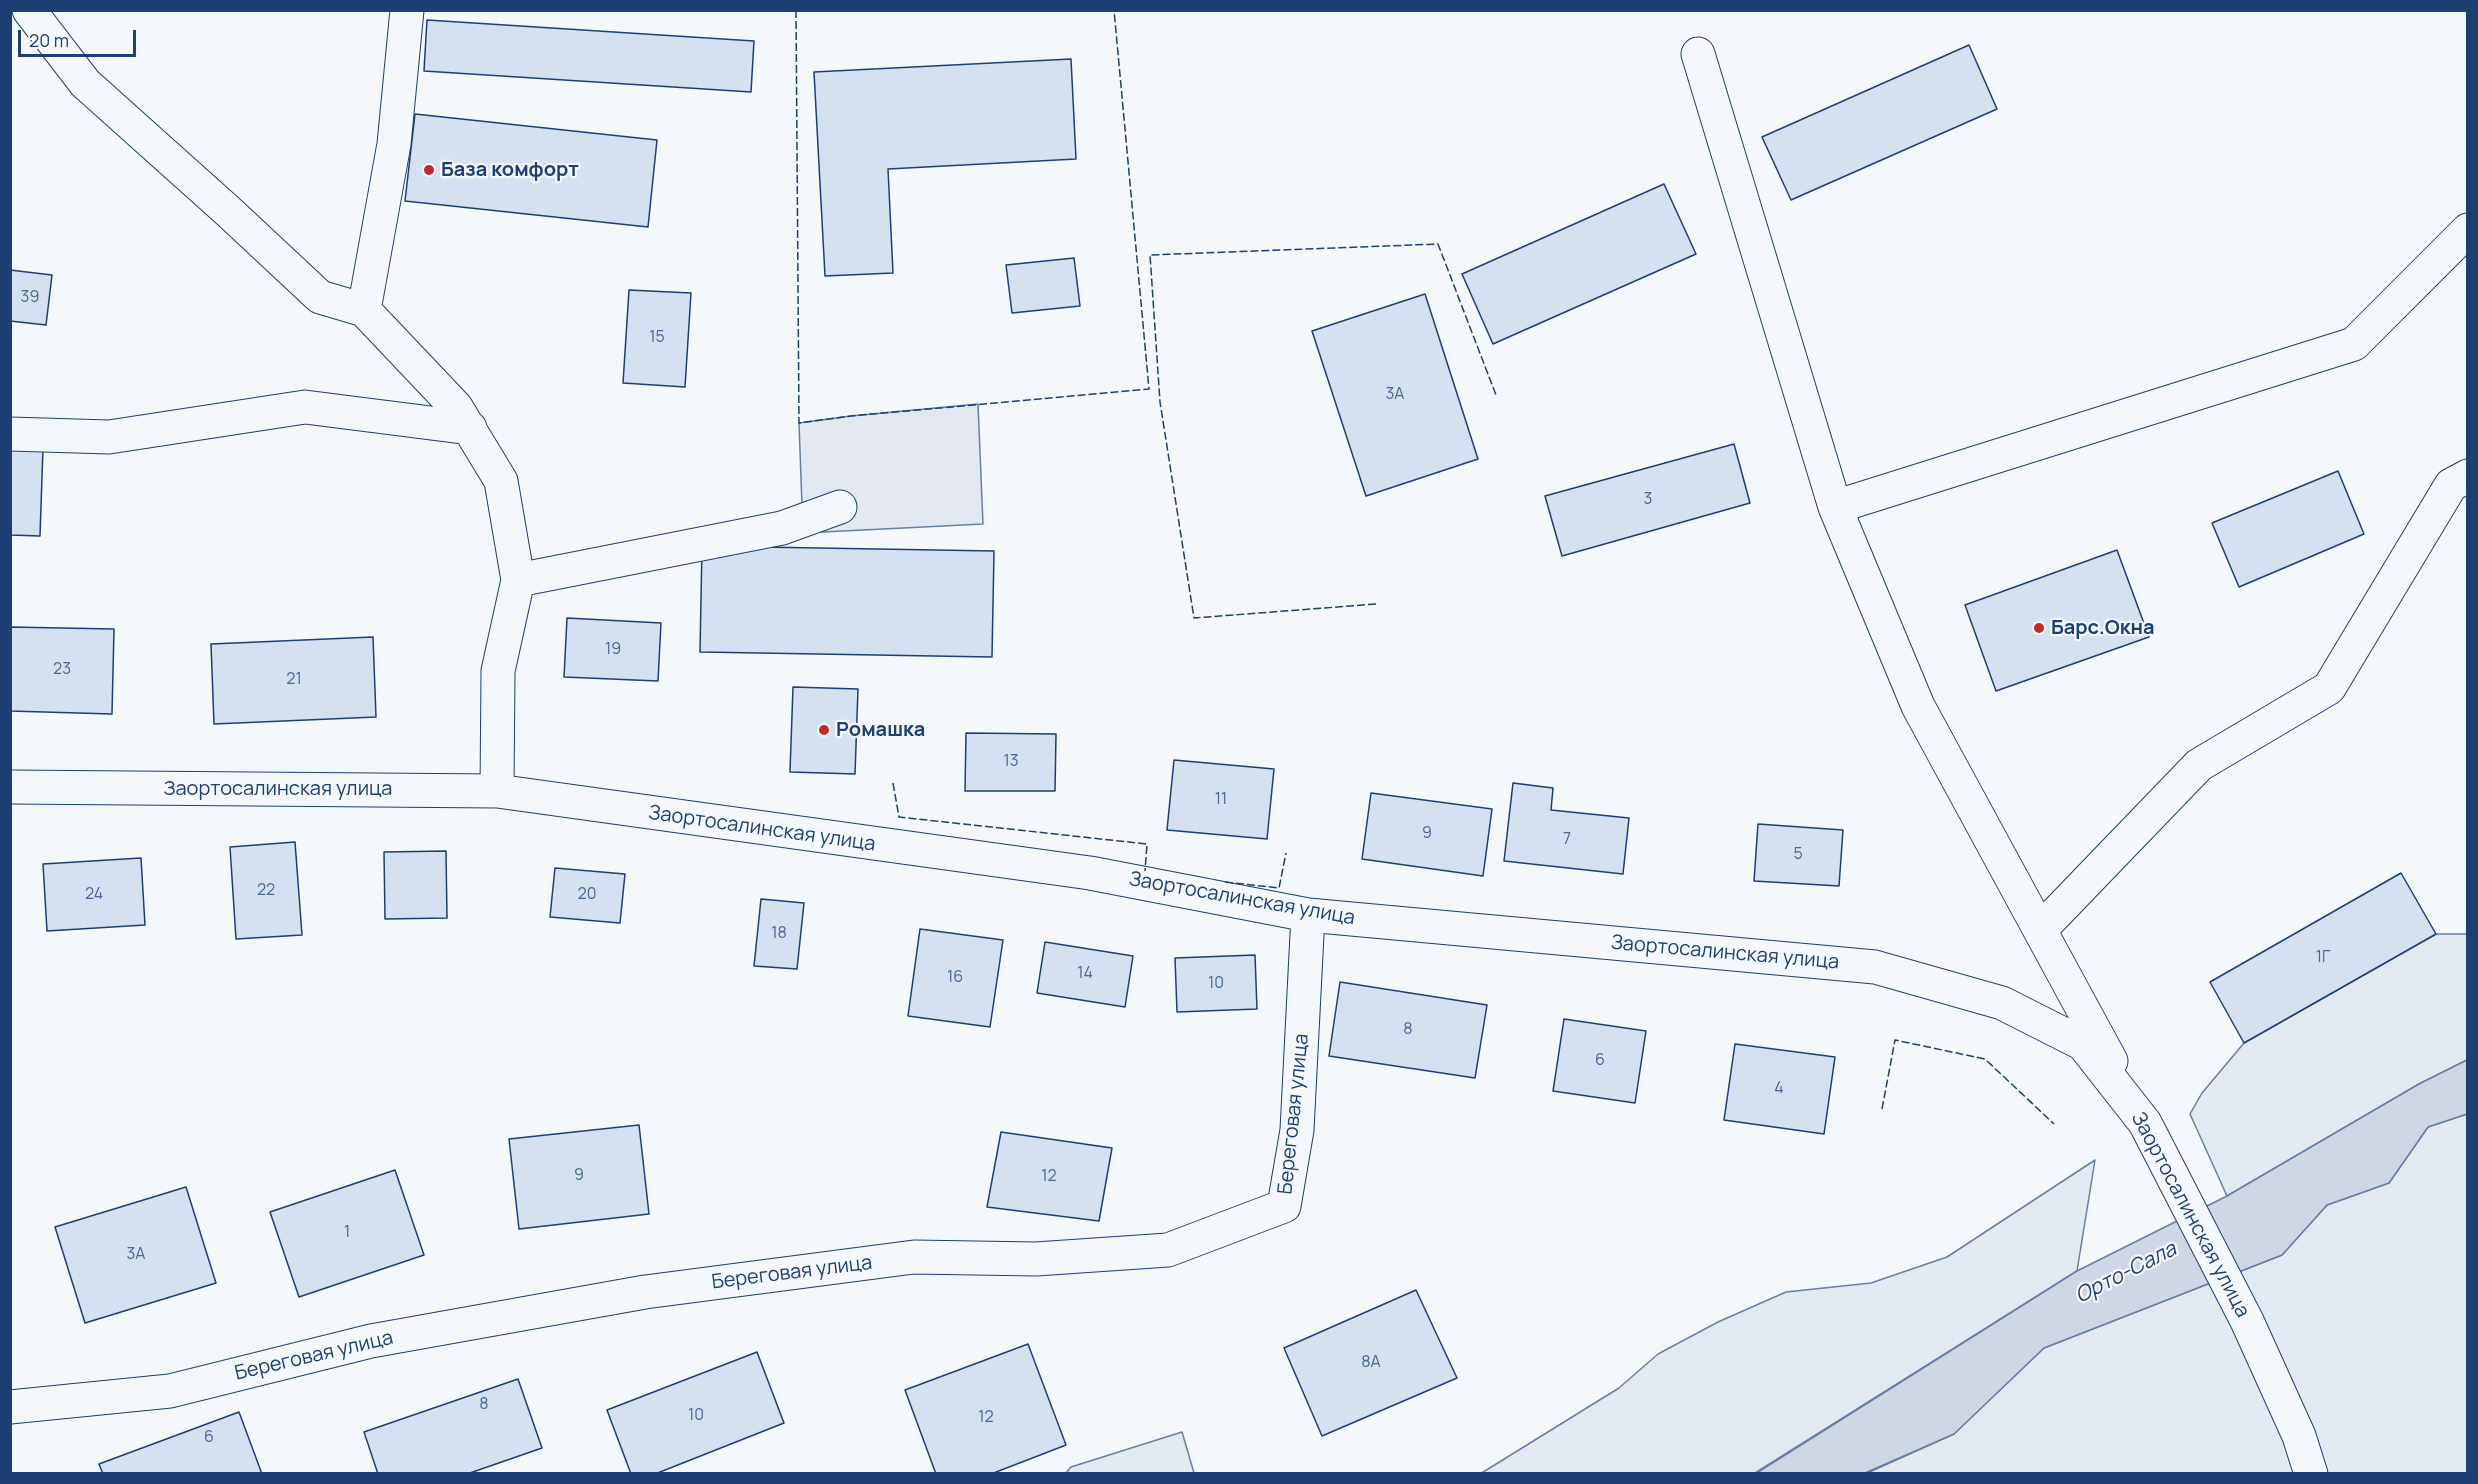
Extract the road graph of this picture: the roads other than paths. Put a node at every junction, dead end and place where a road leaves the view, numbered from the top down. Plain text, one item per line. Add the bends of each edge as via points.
1 (29, 10) edge
2 (407, 10) edge
3 (1698, 54) dead end
4 (2468, 230) edge
5 (364, 310) junction
6 (470, 428) junction
7 (10, 434) edge
8 (2468, 476) edge
9 (840, 507) dead end
10 (1835, 507) junction
11 (518, 580) junction
12 (10, 787) edge
13 (497, 791) junction
14 (1308, 915) junction
15 (2040, 930) junction
16 (2145, 1123) junction
17 (10, 1407) edge
18 (2311, 1473) edge

1 - 5 street via 85,83 320,297
2 - 5 street via 394,144
3 - 10 street
4 - 10 street via 2354,344
5 - 6 street via 456,407
6 - 7 street via 305,407 109,437
6 - 11 street via 501,481
8 - 15 street via 2451,485 2329,688 2199,765
9 - 11 street via 782,528
10 - 15 street via 1918,706
11 - 13 street via 498,671
12 - 13 street, Заортосалинская улица
13 - 14 street, Заортосалинская улица via 1090,873
14 - 16 street, Заортосалинская улица via 1875,968 2002,1003 2083,1044
14 - 17 street, Береговая улица via 1297,1130 1284,1206 1263,1214 1167,1250 1036,1259 914,1257 645,1292 371,1341 170,1390
15 - 16 street
16 - 18 street, Заортосалинская улица via 2247,1321 2299,1436

